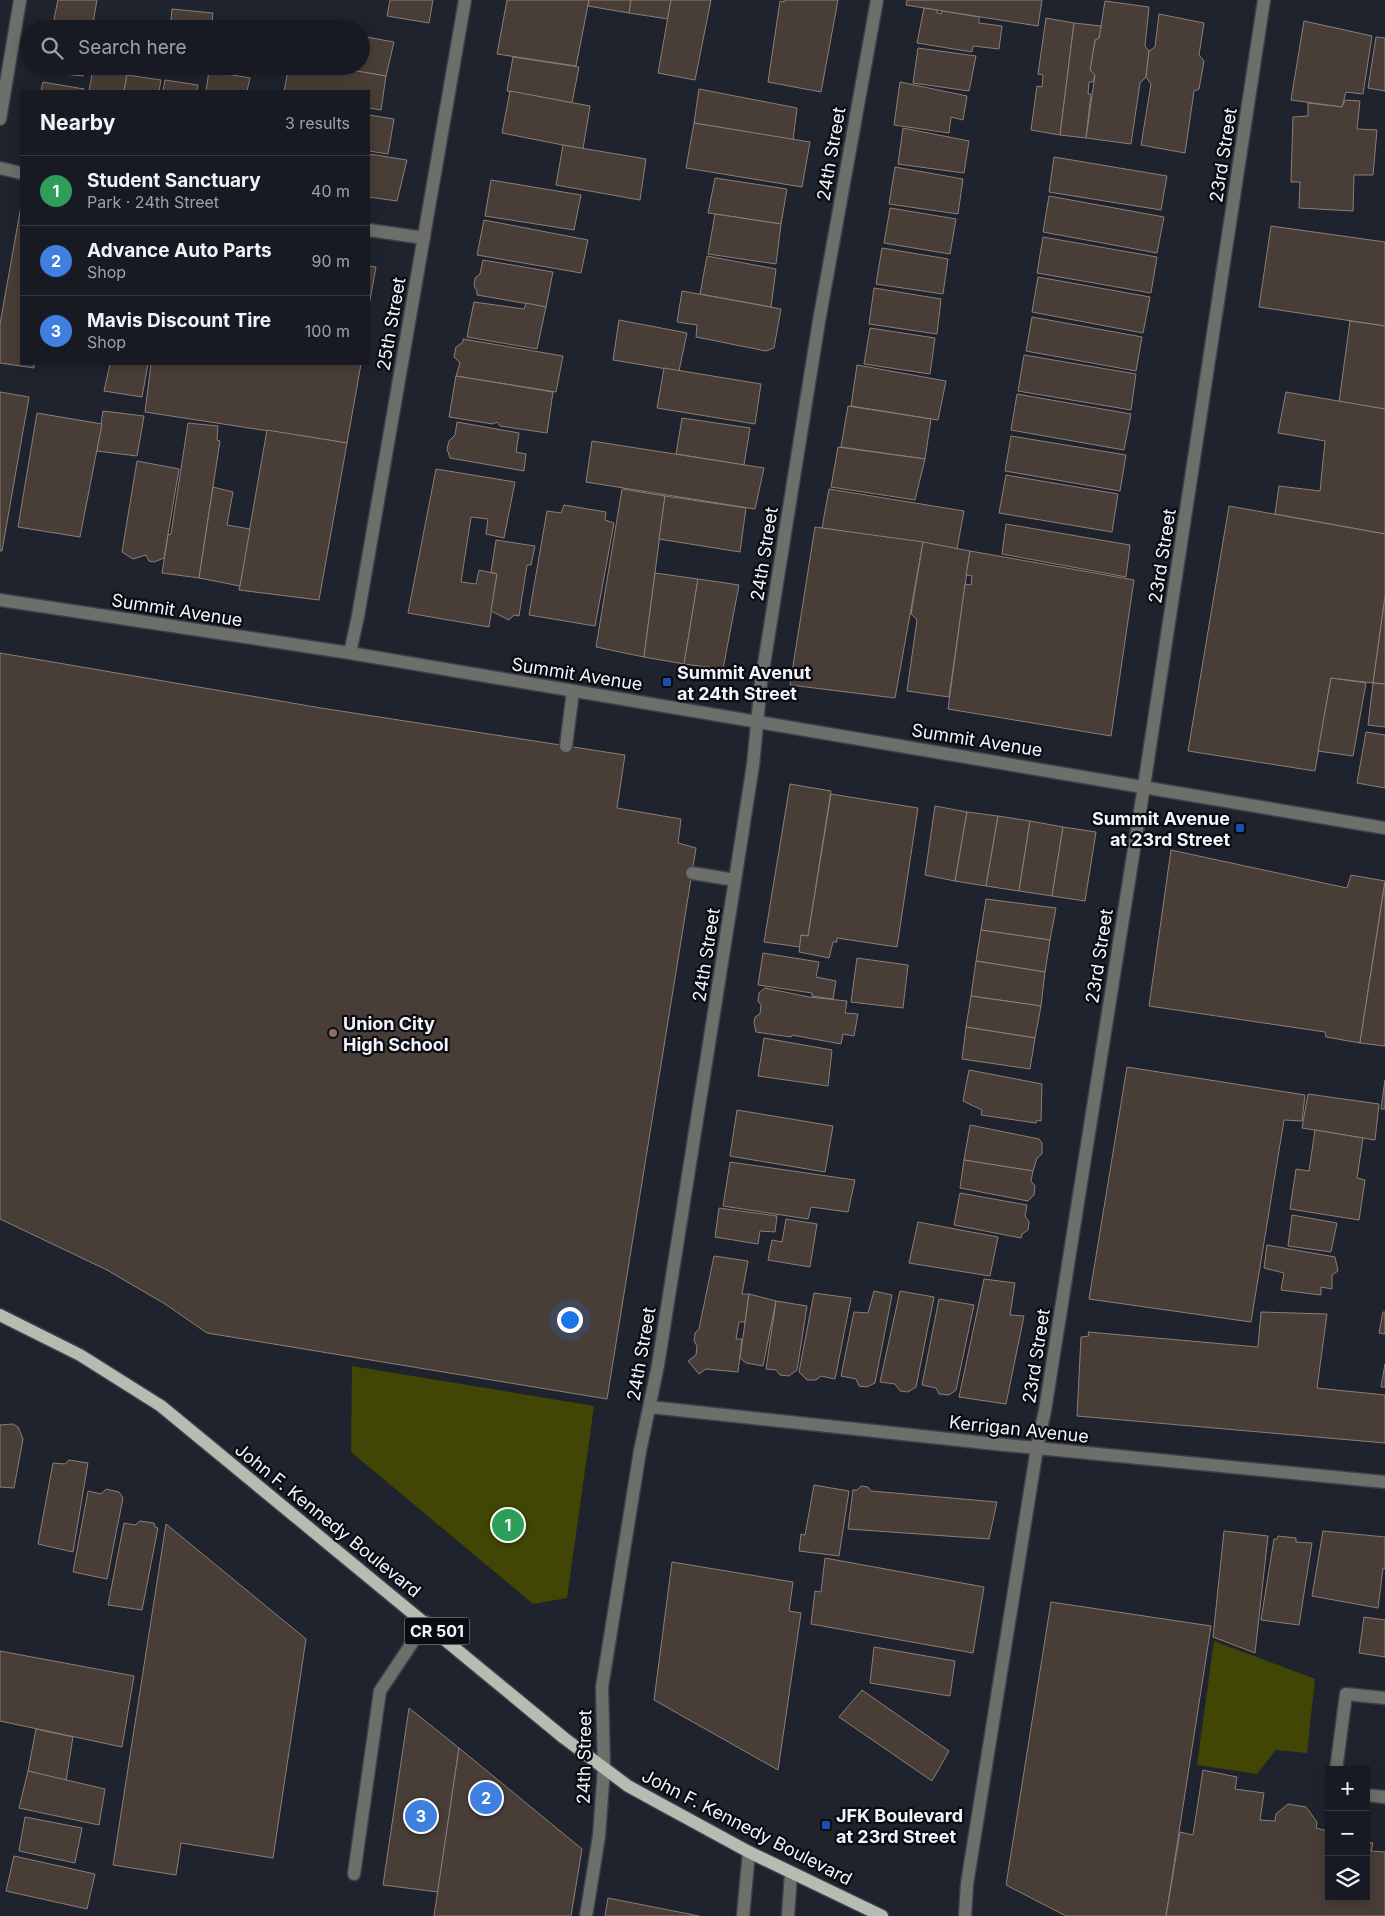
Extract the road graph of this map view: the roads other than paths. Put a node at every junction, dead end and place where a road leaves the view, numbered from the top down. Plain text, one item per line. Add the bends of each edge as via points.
1 (20, 0) edge
2 (465, 0) edge
3 (877, 0) edge
4 (1264, 0) edge
5 (0, 119) edge
6 (0, 168) edge
7 (20, 173) edge
8 (370, 230) edge
9 (424, 238) junction
10 (0, 600) edge
11 (350, 653) junction
12 (573, 691) junction
13 (758, 722) junction
14 (566, 746) dead end
15 (1144, 786) junction
16 (1385, 828) edge
17 (692, 873) dead end
18 (736, 880) junction
19 (0, 1316) edge
20 (650, 1407) junction
21 (1037, 1448) junction
22 (1385, 1482) edge
23 (426, 1622) junction
24 (1385, 1698) edge
25 (1337, 1766) edge
26 (604, 1768) junction
27 (1370, 1795) edge
28 (1385, 1797) edge
29 (749, 1852) junction
30 (791, 1873) junction
31 (354, 1874) dead end
32 (586, 1916) edge
33 (743, 1916) edge
34 (788, 1916) edge
35 (882, 1916) edge
36 (965, 1916) edge

1 - 5 street
2 - 9 street, 25th Street
3 - 13 street, 24th Street via 819,321 761,683
4 - 15 street, 23rd Street
6 - 7 street
8 - 9 street
9 - 11 street, 25th Street
10 - 11 street, Summit Avenue
11 - 12 street, Summit Avenue
12 - 13 street, Summit Avenue
12 - 14 street
13 - 15 street, Summit Avenue
13 - 18 street, 24th Street
15 - 16 street, Summit Avenue
15 - 21 street, 23rd Street via 1046,1410
17 - 18 street
18 - 20 street, 24th Street
19 - 23 main road, John F. Kennedy Boulevard / CR 501 via 80,1355 161,1406
20 - 21 street, Kerrigan Avenue
20 - 26 street, 24th Street via 602,1687
21 - 22 street, Kerrigan Avenue
21 - 36 street, 23rd Street via 967,1884
23 - 26 main road, John F. Kennedy Boulevard / CR 501
23 - 31 street via 380,1691
24 - 25 street via 1346,1694
26 - 29 main road, John F. Kennedy Boulevard / CR 501 via 628,1786
26 - 32 street, 24th Street via 599,1836
27 - 28 street
29 - 30 main road, John F. Kennedy Boulevard / CR 501
29 - 33 street
30 - 34 street
30 - 35 main road, John F. Kennedy Boulevard / CR 501

